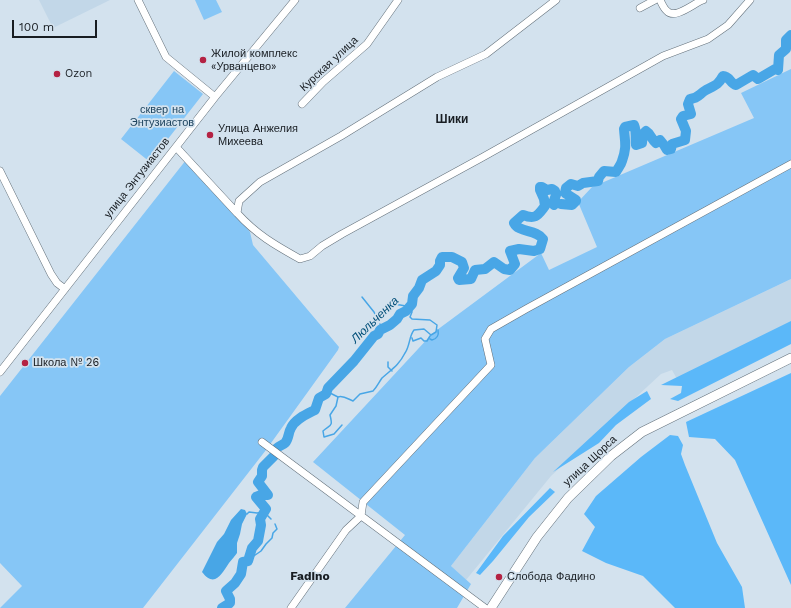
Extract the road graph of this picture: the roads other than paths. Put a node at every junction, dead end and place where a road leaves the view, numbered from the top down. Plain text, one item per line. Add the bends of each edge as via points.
1 (138, 0) edge
2 (295, 0) edge
3 (398, 0) edge
4 (556, 0) edge
5 (656, 0) edge
6 (660, 0) edge
7 (703, 0) edge
8 (750, 0) edge
9 (640, 8) dead end
10 (215, 97) junction
11 (302, 104) dead end
12 (176, 147) junction
13 (791, 164) edge
14 (0, 171) edge
15 (237, 213) junction
16 (65, 289) junction
17 (791, 358) edge
18 (0, 372) edge
19 (262, 442) dead end
20 (360, 516) junction
21 (291, 608) edge
22 (485, 608) edge
23 (491, 608) edge

1 - 10 street via 166,57
2 - 10 street, улица Энтузиастов
3 - 11 street, Курская улица via 367,44
4 - 15 street via 486,54 437,77 342,136 260,182 239,201
5 - 9 street
6 - 7 street via 666,11 678,14
8 - 15 street via 728,25 708,39 663,56 342,234 310,256 300,259 273,244 250,227
10 - 12 street, улица Энтузиастов
12 - 15 street
12 - 16 street, улица Энтузиастов
13 - 20 street via 491,329 485,339 491,365 364,502
14 - 16 street via 52,276
16 - 18 street, улица Энтузиастов
17 - 23 main road, улица Щорса via 642,432 611,456 568,498 537,537
19 - 20 street
20 - 21 street via 346,530
20 - 22 street

